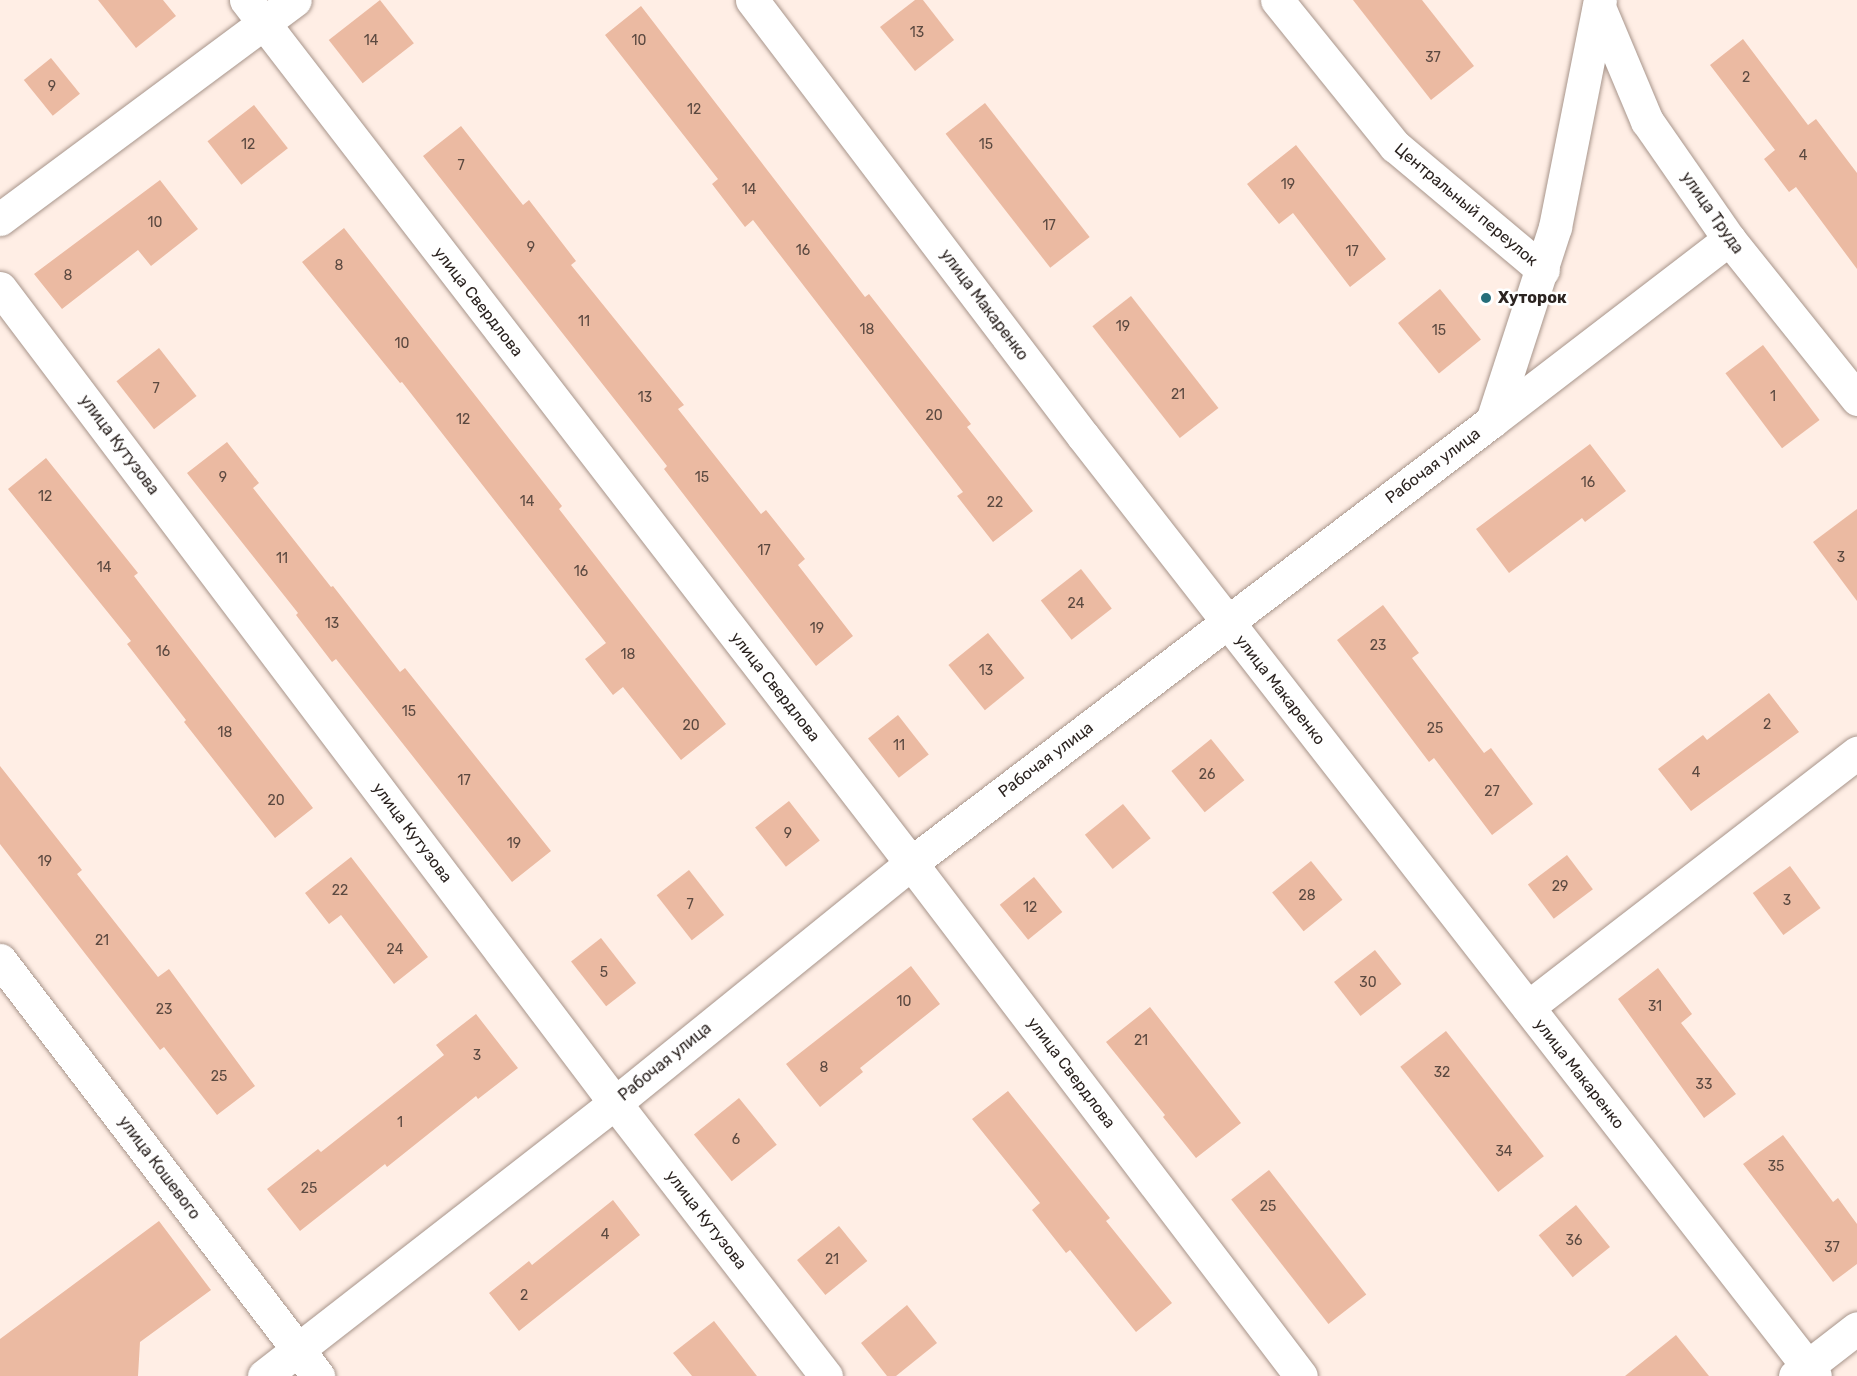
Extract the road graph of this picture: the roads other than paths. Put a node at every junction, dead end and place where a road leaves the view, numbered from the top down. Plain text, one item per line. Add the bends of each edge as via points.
1 (295, 0) edge
2 (752, 0) edge
3 (1276, 0) edge
4 (1599, 3) edge
5 (255, 12) edge
6 (0, 219) edge
7 (1729, 239) junction
8 (1543, 270) junction
9 (0, 288) edge
10 (1857, 399) edge
11 (1492, 421) junction
12 (1227, 622) junction
13 (1857, 753) edge
14 (911, 863) junction
15 (0, 960) edge
16 (1528, 1007) junction
17 (615, 1103) junction
18 (1857, 1328) edge
19 (298, 1350) junction
20 (1806, 1373) edge
21 (264, 1376) edge
22 (318, 1376) edge
23 (826, 1376) edge
24 (1301, 1376) edge

1 - 5 street
2 - 12 street, улица Макаренко
3 - 8 street, Центральный переулок via 1395,146
4 - 7 street, улица Труда via 1647,121
4 - 8 street, Рабочая улица
5 - 6 street
5 - 14 street, улица Свердлова
7 - 10 street, улица Труда
7 - 11 street
8 - 11 street, Рабочая улица
9 - 17 street, улица Кутузова
11 - 12 street, Рабочая улица
12 - 14 street, Рабочая улица
12 - 16 street, улица Макаренко
13 - 16 street
14 - 17 street, Рабочая улица
14 - 24 street, улица Свердлова
15 - 19 street, улица Кошевого
16 - 20 street, улица Макаренко
17 - 19 street, Рабочая улица
17 - 23 street, улица Кутузова
18 - 20 street
19 - 21 street, Рабочая улица
19 - 22 street, улица Кошевого

